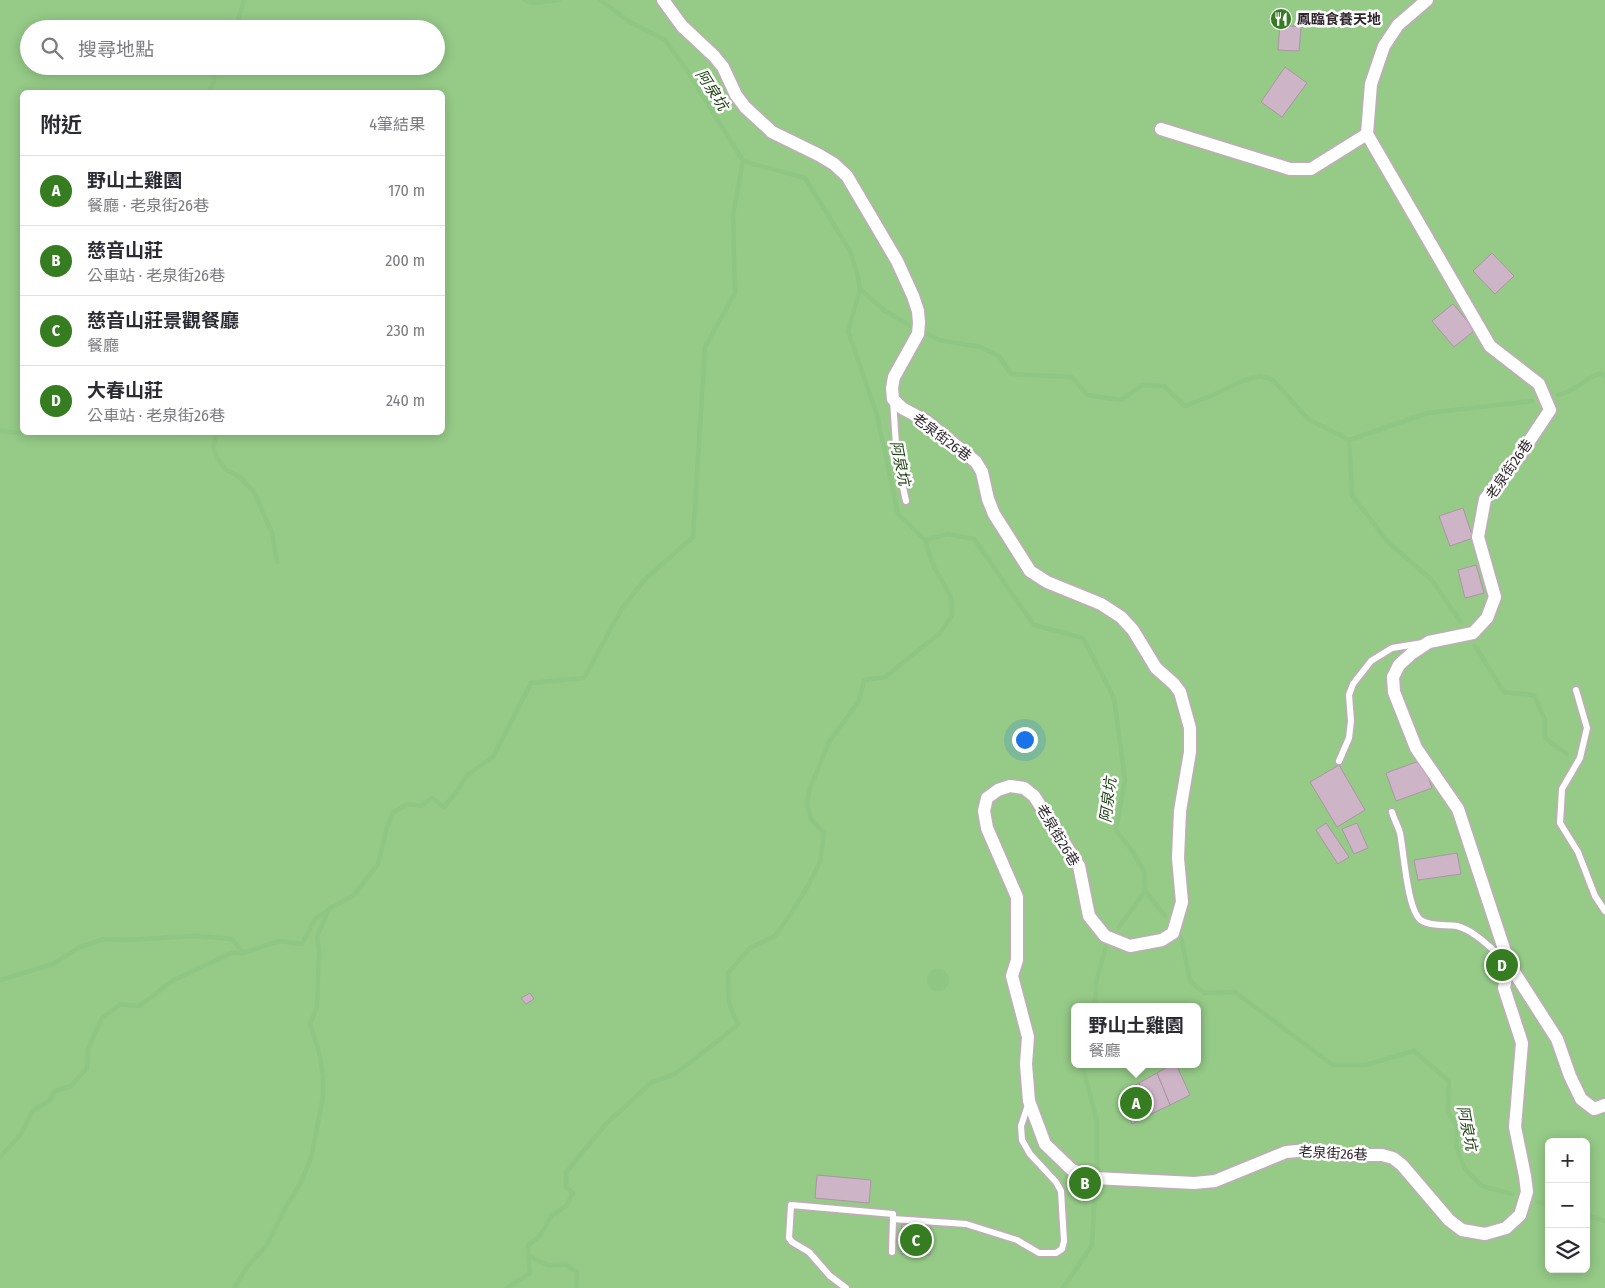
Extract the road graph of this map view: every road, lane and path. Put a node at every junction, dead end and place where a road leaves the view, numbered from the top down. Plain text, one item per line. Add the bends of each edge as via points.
1 (663, 0) edge
2 (1427, 0) edge
3 (1161, 130) dead end
4 (1367, 134) junction
5 (893, 399) junction
6 (906, 502) dead end
7 (1429, 642) junction
8 (1576, 690) dead end
9 (1339, 760) dead end
10 (1392, 812) dead end
11 (1605, 911) edge
12 (1509, 964) junction
13 (1029, 1101) junction
14 (1605, 1105) edge
15 (893, 1219) junction
16 (892, 1252) dead end
17 (846, 1288) edge

1 - 5 street via 682,26 723,67 736,96 745,107 772,132 819,154 846,176 897,261 913,296 919,323 918,334 894,377
2 - 4 street via 1398,25 1384,46 1371,84
3 - 4 street via 1290,169 1310,169
4 - 7 street, 老泉街26巷 via 1490,346 1539,384 1550,410 1485,500 1478,537 1495,597 1488,618 1473,633
5 - 6 lane via 897,460
5 - 13 street, 老泉街26巷 via 976,462 994,514 1030,571 1046,582 1101,604 1133,630 1156,668 1180,692 1190,728 1190,752 1180,811 1178,858 1182,902 1172,933 1162,940 1130,946 1105,936 1089,916 1079,866 1034,796 1024,788 1010,786 987,798 984,811 987,828 1017,897 1017,960 1012,976 1028,1036
7 - 9 lane via 1392,648 1371,661 1353,684 1348,695 1351,721 1348,738
7 - 12 street, 老泉街26巷 via 1399,665 1393,677 1394,692 1416,748 1458,809
8 - 11 lane via 1587,728 1580,758 1562,789 1560,823 1578,852 1595,896
10 - 12 lane via 1400,832 1414,911 1418,917 1432,925 1466,930
12 - 13 street, 老泉街26巷 via 1504,988 1522,1043 1515,1127 1527,1192 1520,1215 1506,1228 1485,1234 1462,1230 1448,1220 1402,1165 1382,1155 1343,1155 1309,1150 1286,1152 1215,1181 1194,1183 1094,1178 1072,1170 1045,1144
12 - 14 street, 老泉街26巷 via 1557,1039 1581,1099 1594,1109
13 - 15 lane via 1021,1126 1022,1140 1061,1191 1062,1249 1056,1253 1039,1253 1017,1240 966,1224
15 - 16 lane
15 - 17 lane via 893,1214 791,1205 789,1238 809,1252 830,1276

